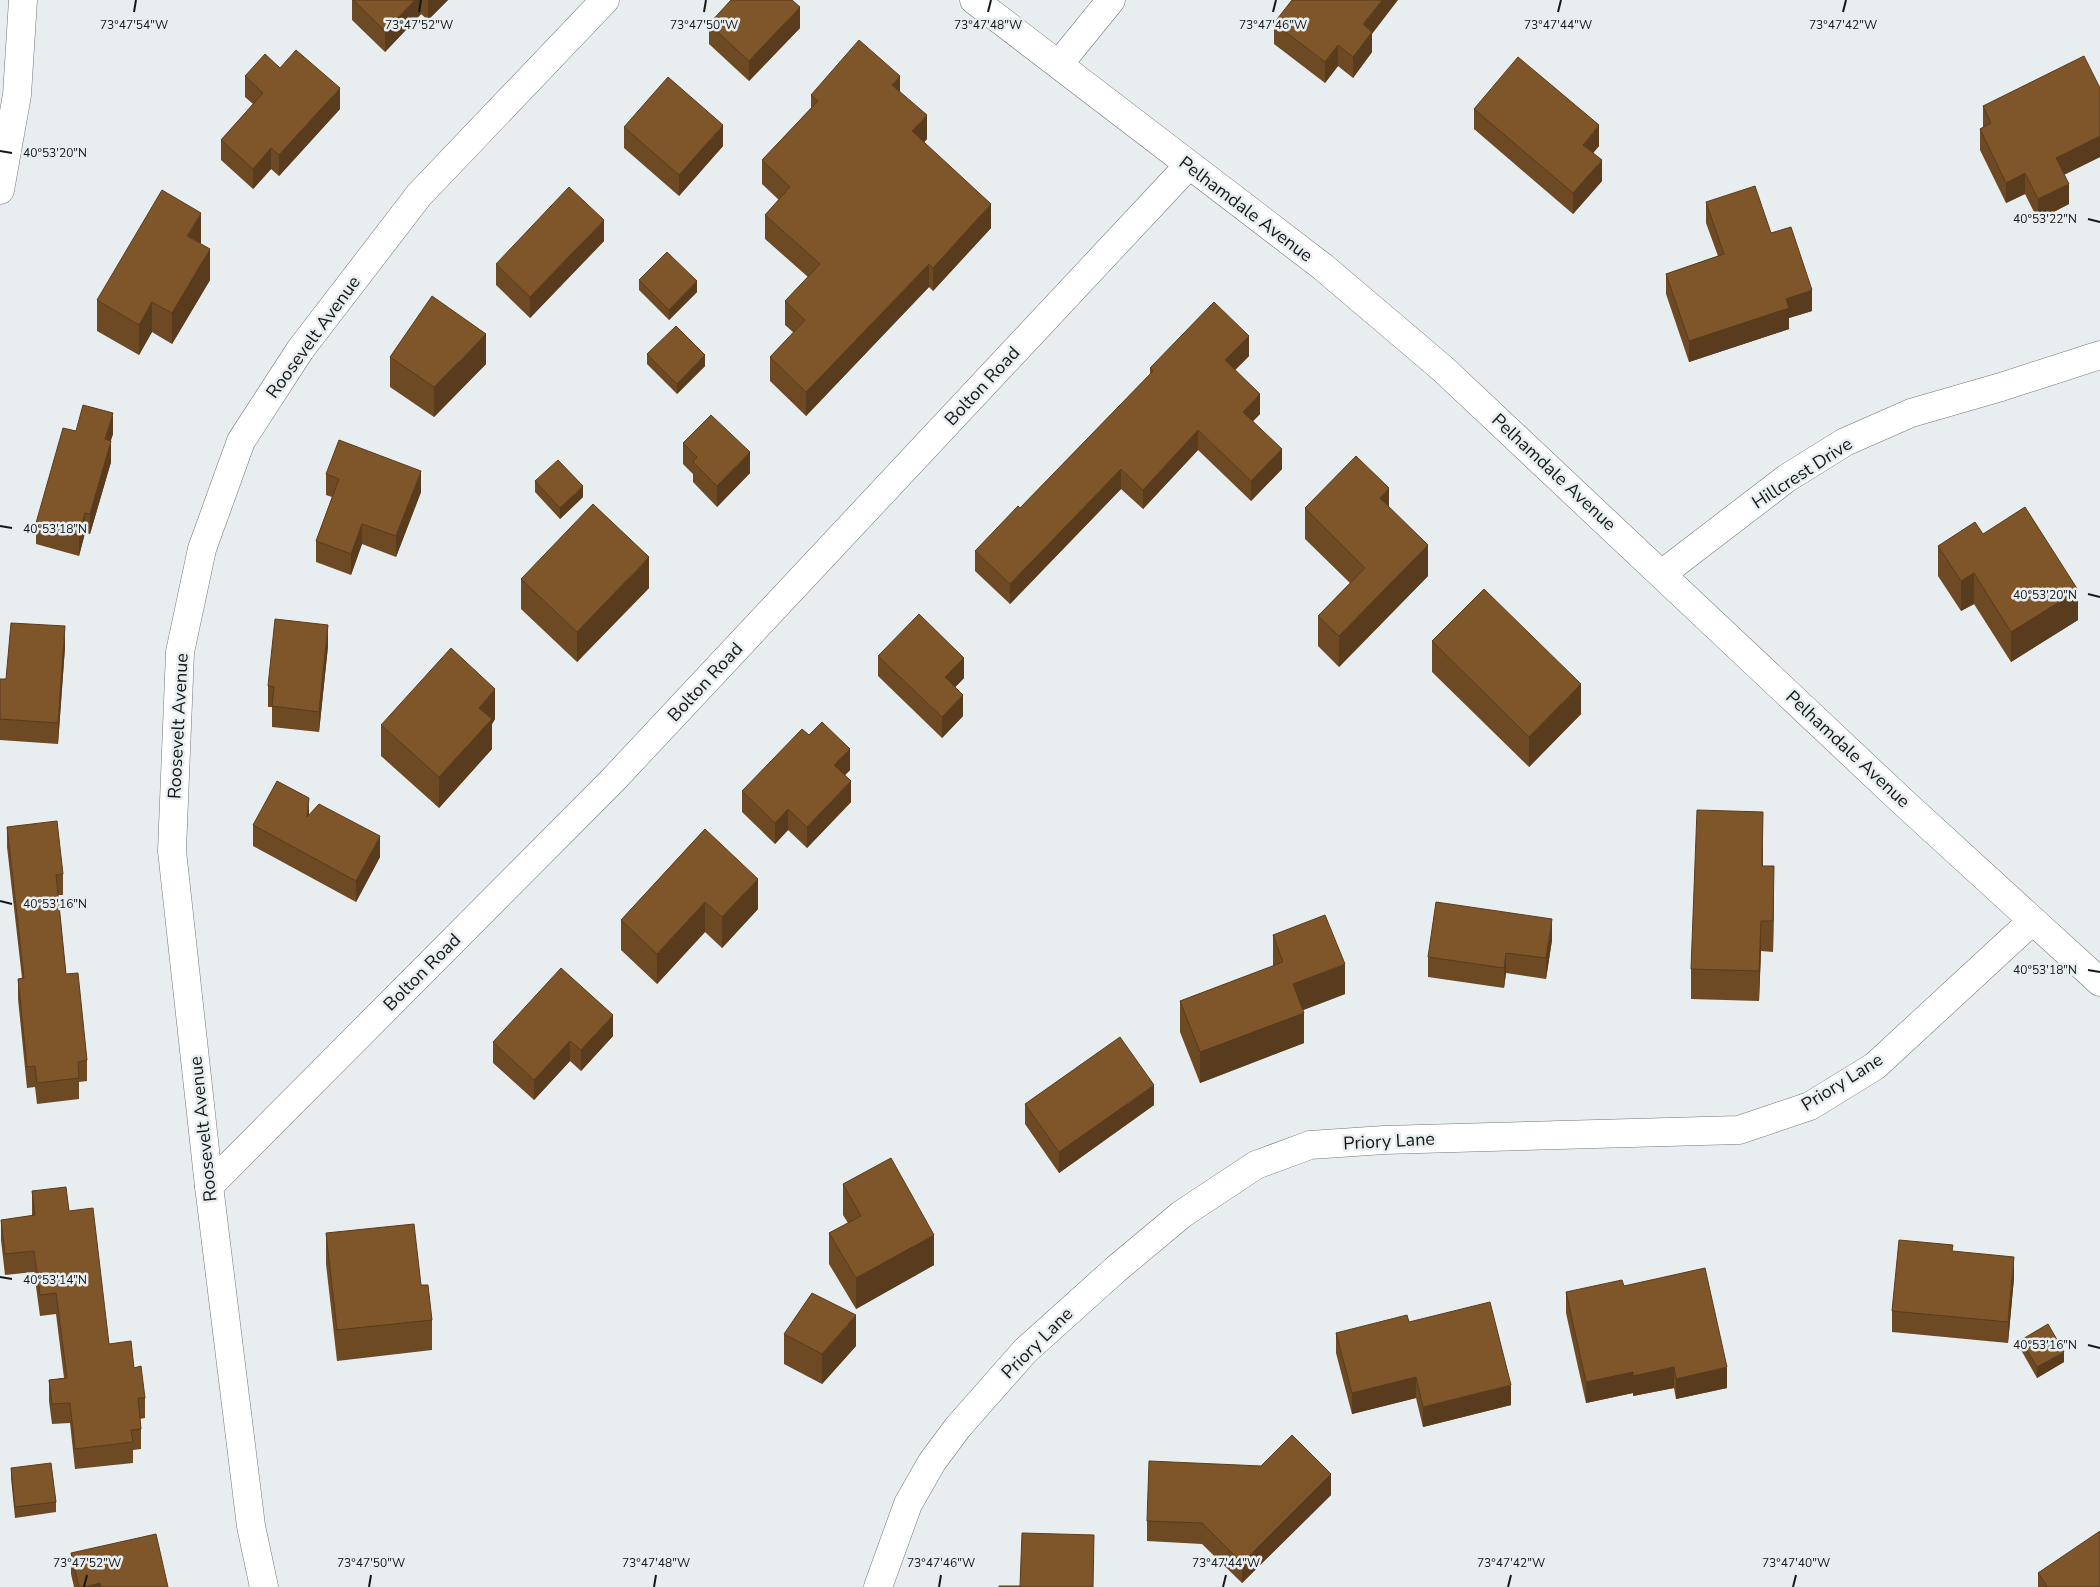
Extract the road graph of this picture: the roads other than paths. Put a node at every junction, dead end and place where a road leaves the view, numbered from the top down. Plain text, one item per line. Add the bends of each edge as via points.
1 (23, 0) edge
2 (606, 0) edge
3 (974, 0) edge
4 (1111, 0) edge
5 (1059, 64) junction
6 (1188, 165) junction
7 (0, 190) edge
8 (2100, 354) edge
9 (1663, 573) junction
10 (2032, 921) junction
11 (2100, 982) edge
12 (209, 1186) junction
13 (264, 1587) edge
14 (878, 1587) edge

1 - 7 street via 17,95
2 - 12 street, Roosevelt Avenue via 419,195 300,350 241,442 202,549 180,652 172,851
3 - 5 street, Pelhamdale Avenue
4 - 5 street
5 - 6 street, Pelhamdale Avenue
6 - 9 street, Pelhamdale Avenue via 1323,268 1443,369
6 - 12 street, Bolton Road via 612,781
8 - 9 street, Hillcrest Drive via 1911,413 1846,442 1788,478
9 - 10 street, Pelhamdale Avenue
10 - 11 street, Pelhamdale Avenue
10 - 14 street, Priory Lane via 1875,1066 1810,1106 1739,1130 1310,1145 1256,1164 1182,1214 1025,1351 958,1427 932,1462 908,1504
12 - 13 street, Roosevelt Avenue via 251,1526

